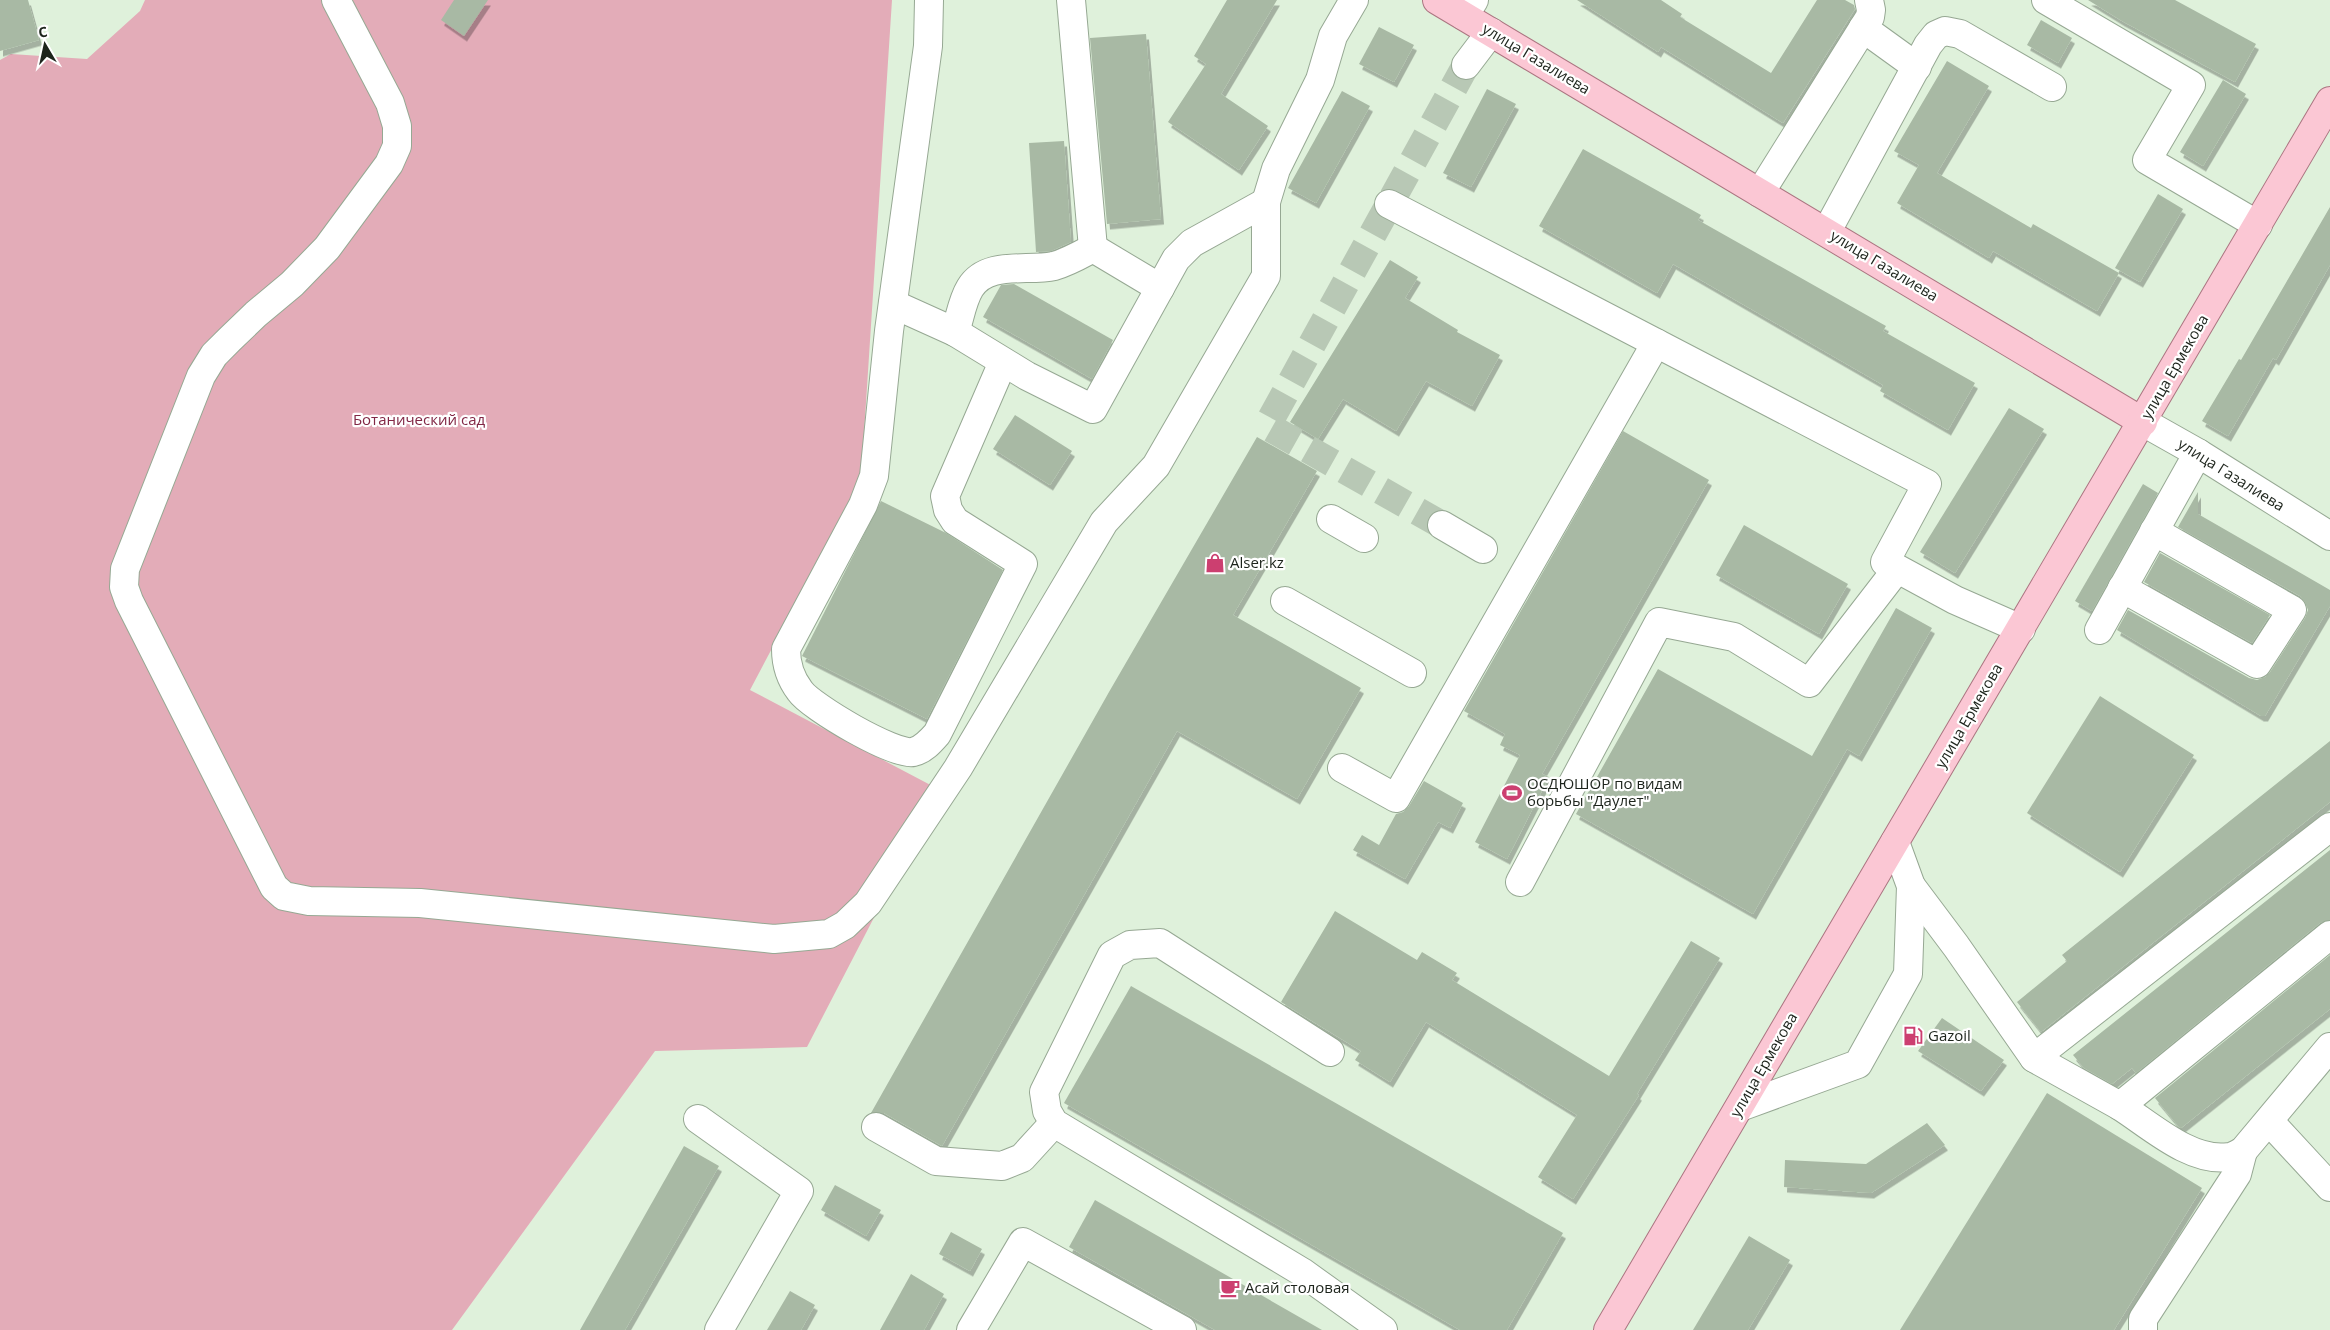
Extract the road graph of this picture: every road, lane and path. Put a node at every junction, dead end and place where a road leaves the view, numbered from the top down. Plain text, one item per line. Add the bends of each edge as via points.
1 (336, 0) edge
2 (928, 0) edge
3 (1071, 0) edge
4 (1354, 0) edge
5 (1437, 0) edge
6 (1868, 0) edge
7 (2046, 0) edge
8 (1469, 8) edge
9 (1863, 28) junction
10 (1491, 32) junction
11 (1466, 65) tunnel mouth
12 (1917, 67) junction
13 (2052, 87) dead end
14 (2330, 102) edge
15 (1760, 194) junction
16 (1266, 202) junction
17 (1389, 204) dead end
18 (2258, 225) junction
19 (1827, 231) junction
20 (1093, 248) junction
21 (1160, 288) junction
22 (893, 304) junction
23 (956, 332) junction
24 (1656, 343) junction
25 (1003, 362) junction
26 (2142, 422) junction
27 (2198, 453) junction
28 (1331, 519) dead end
29 (1442, 525) tunnel mouth
30 (2154, 531) junction
31 (2330, 536) edge
32 (1364, 538) dead end
33 (1483, 549) dead end
34 (1897, 569) junction
35 (2122, 588) junction
36 (1285, 601) dead end
37 (2021, 628) junction
38 (2098, 630) dead end
39 (1412, 673) dead end
40 (1342, 768) dead end
41 (2330, 827) edge
42 (1895, 842) junction
43 (1520, 882) dead end
44 (1911, 886) junction
45 (2330, 935) edge
46 (2330, 1047) edge
47 (1330, 1052) dead end
48 (2034, 1058) junction
49 (2120, 1106) junction
50 (1740, 1107) junction
51 (698, 1119) dead end
52 (2268, 1121) junction
53 (1054, 1123) junction
54 (876, 1128) dead end
55 (2243, 1151) junction
56 (2330, 1187) edge
57 (719, 1330) edge
58 (971, 1330) edge
59 (1182, 1330) edge
60 (1383, 1330) edge
61 (1608, 1330) edge
62 (2143, 1330) edge

1 - 16 street via 390,103 397,126 397,146 389,164 327,248 214,355 200,376 125,569 124,587 128,601 274,886 284,896 308,901 420,903 774,939 829,934 845,925 868,902 958,768 1104,522 1156,466 1266,276
2 - 22 street via 928,46
3 - 20 street
4 - 16 street via 1332,36 1320,80 1276,169
5 - 8 main road, улица Газалиева
6 - 9 street via 1870,17
7 - 18 street via 2192,85 2147,160
8 - 10 main road, улица Газалиева
9 - 12 street
9 - 15 street
10 - 11 street
10 - 15 main road, улица Газалиева
12 - 13 street via 1928,45 1936,35 1945,31 1960,34
12 - 19 street
14 - 18 main road, улица Ермекова
15 - 19 main road, улица Газалиева
16 - 21 street via 1192,244 1176,259
17 - 24 street
18 - 26 main road, улица Ермекова
19 - 26 main road, улица Газалиева
20 - 21 street
20 - 23 street via 1053,266 989,272 971,287
21 - 25 street via 1093,409
22 - 23 street
22 - 25 street via 874,476 863,505 786,649 786,663 801,693 822,710 896,750 911,753 923,748 937,734 1023,564 955,521 945,496
23 - 25 street
24 - 34 street via 1927,484 1886,562
24 - 40 street via 1396,798
26 - 27 street, улица Газалиева
26 - 37 main road, улица Ермекова
27 - 30 street
27 - 31 street, улица Газалиева
28 - 32 street
29 - 33 street
30 - 35 street
30 - 35 street via 2292,610 2257,664
34 - 37 street via 1955,600
34 - 43 street via 1809,683 1734,637 1660,622
35 - 38 street
36 - 39 street
37 - 42 main road, улица Ермекова
41 - 48 street
42 - 44 street
42 - 50 main road, улица Ермекова
44 - 48 street
44 - 50 street via 1908,974 1858,1064
45 - 49 street
46 - 52 street
47 - 53 street via 1160,943 1130,945 1112,955 1044,1092 1047,1111
48 - 49 street
49 - 55 street via 2186,1150 2229,1158
50 - 61 main road, улица Ермекова
51 - 57 street via 799,1190
52 - 55 street
52 - 56 street
53 - 54 street via 1022,1158 1002,1166 936,1161
53 - 60 street via 1302,1272
55 - 62 street via 2237,1174 2143,1319
58 - 59 street via 1023,1242

